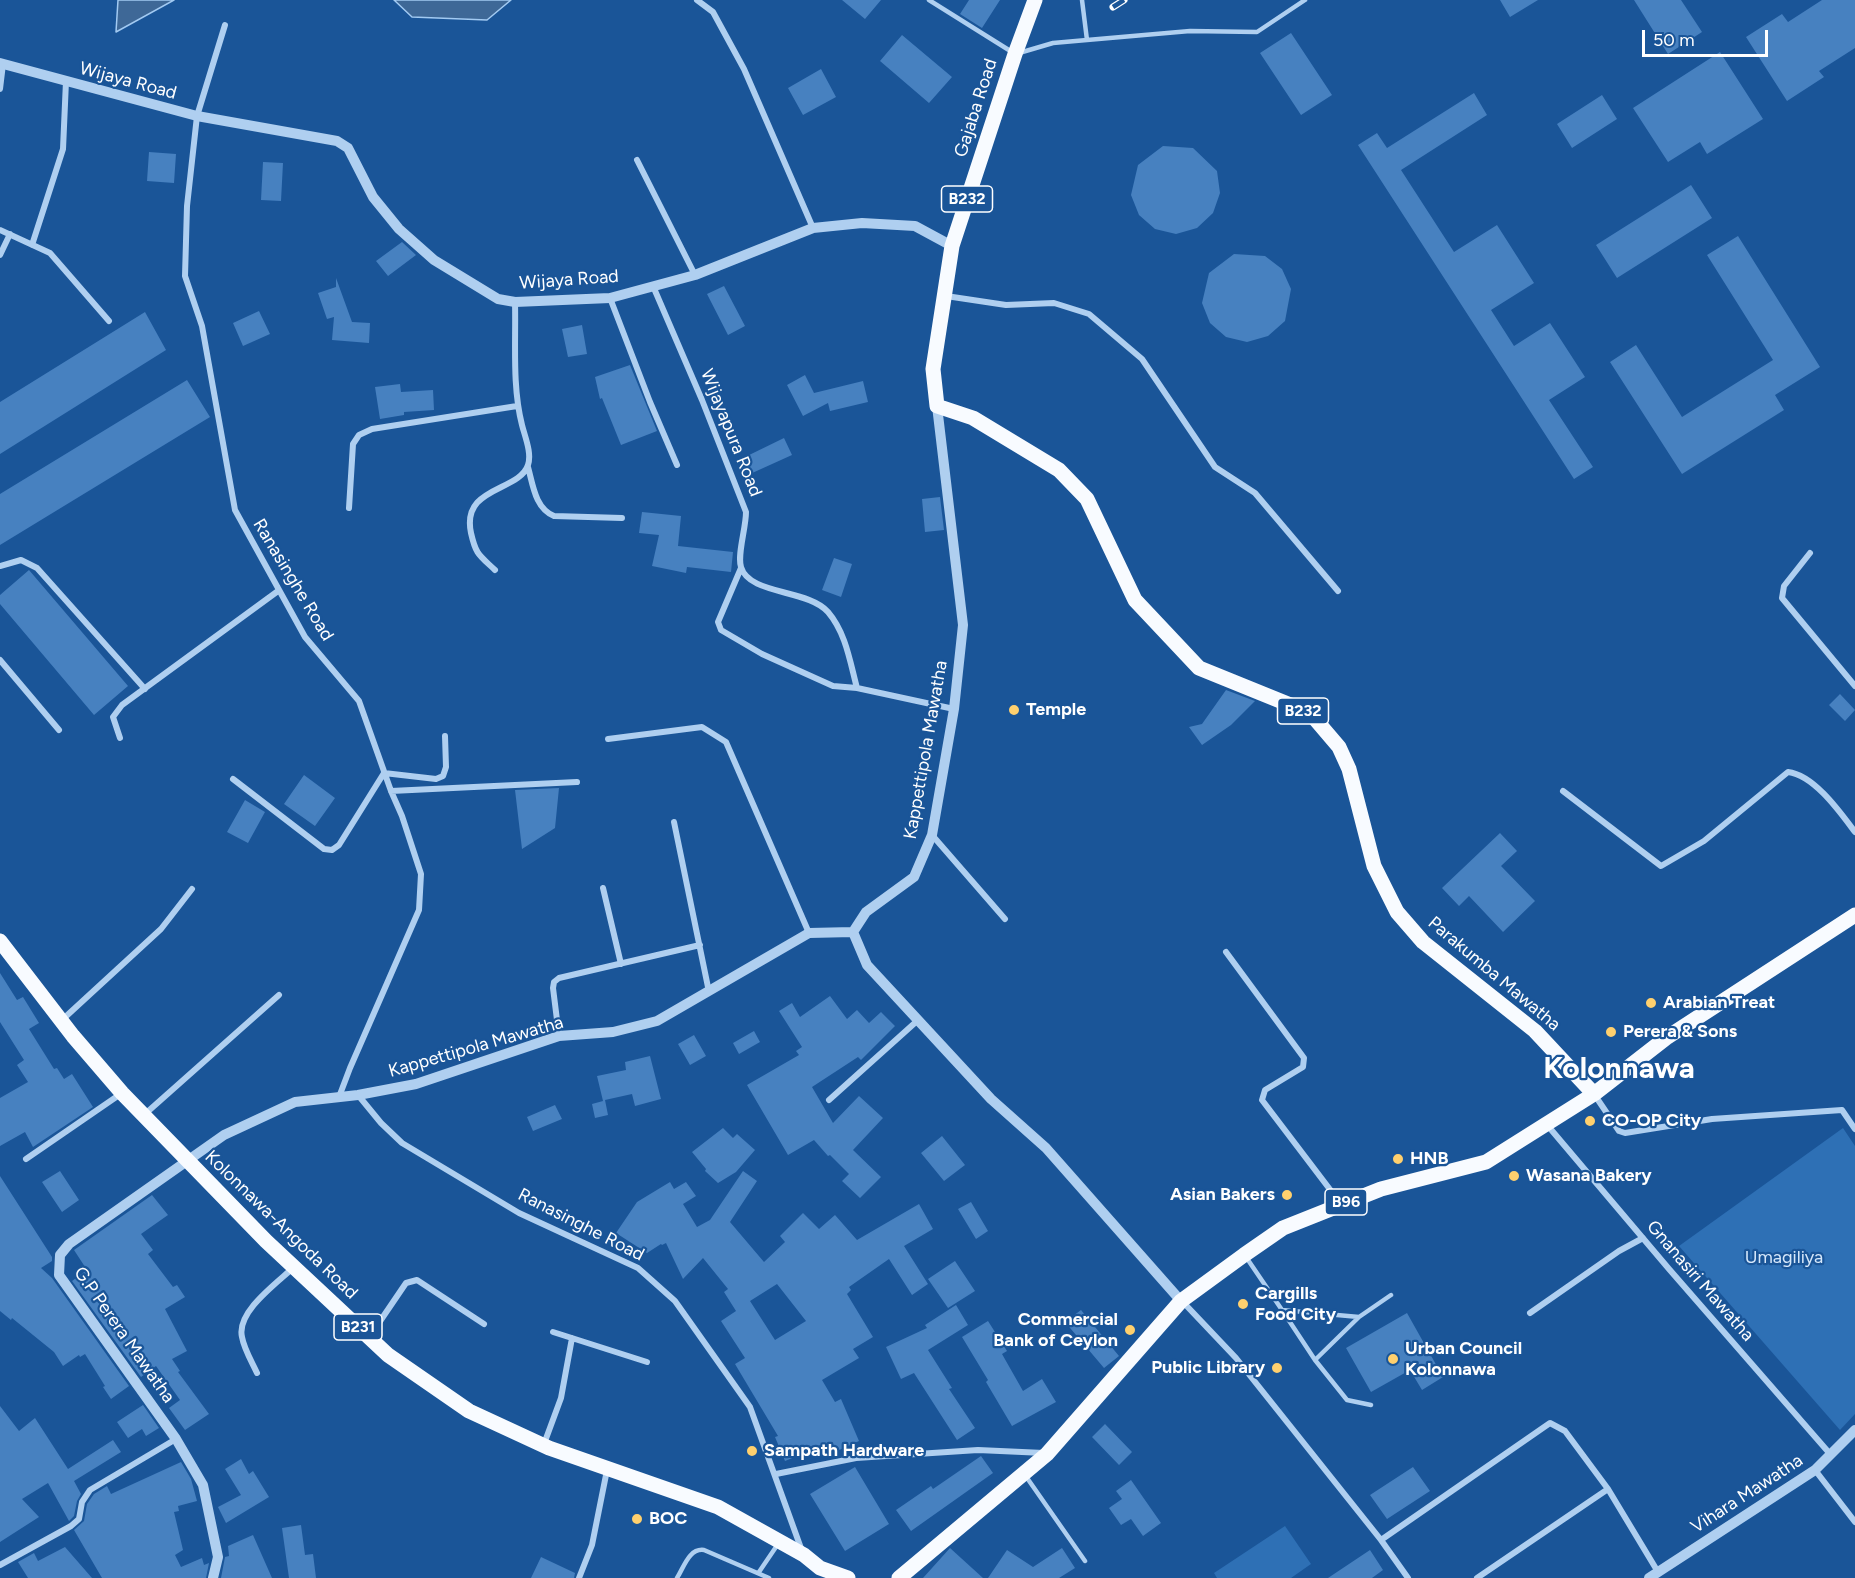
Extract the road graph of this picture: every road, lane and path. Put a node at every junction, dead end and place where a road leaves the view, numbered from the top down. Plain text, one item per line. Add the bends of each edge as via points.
1 (697, 0) edge
2 (929, 0) edge
3 (1035, 0) edge
4 (1083, 0) edge
5 (1305, 0) edge
6 (225, 26) dead end
7 (1087, 40) junction
8 (1014, 54) junction
9 (2, 63) edge
10 (66, 81) junction
11 (0, 88) edge
12 (197, 116) junction
13 (637, 160) dead end
14 (813, 228) junction
15 (0, 230) edge
16 (10, 234) junction
17 (32, 245) junction
18 (952, 246) junction
19 (0, 255) edge
20 (695, 275) junction
21 (653, 286) junction
22 (943, 295) junction
23 (610, 298) junction
24 (515, 302) junction
25 (109, 321) dead end
26 (517, 406) junction
27 (938, 406) junction
28 (677, 465) dead end
29 (528, 467) junction
30 (349, 508) dead end
31 (622, 518) dead end
32 (1810, 553) dead end
33 (0, 566) edge
34 (741, 568) junction
35 (495, 570) dead end
36 (278, 591) junction
37 (1338, 591) dead end
38 (0, 660) edge
39 (1855, 686) edge
40 (145, 688) junction
41 (857, 688) junction
42 (954, 709) junction
43 (59, 730) dead end
44 (445, 736) dead end
45 (120, 738) dead end
46 (608, 739) dead end
47 (384, 773) junction
48 (233, 779) dead end
49 (577, 782) dead end
50 (391, 791) junction
51 (1563, 791) dead end
52 (674, 822) dead end
53 (1855, 832) edge
54 (932, 835) junction
55 (603, 888) dead end
56 (192, 889) dead end
57 (1855, 915) edge
58 (1005, 918) dead end
59 (853, 932) junction
60 (809, 933) junction
61 (0, 941) edge
62 (699, 945) junction
63 (1226, 952) dead end
64 (621, 964) junction
65 (709, 992) junction
66 (279, 995) dead end
67 (61, 1020) junction
68 (917, 1021) junction
69 (560, 1036) junction
70 (122, 1093) junction
71 (1593, 1094) junction
72 (358, 1095) junction
73 (338, 1098) junction
74 (829, 1100) dead end
75 (144, 1115) junction
76 (1547, 1125) junction
77 (1855, 1129) edge
78 (27, 1159) dead end
79 (187, 1162) junction
80 (1341, 1204) junction
81 (1643, 1238) junction
82 (1244, 1255) junction
83 (294, 1267) junction
84 (1391, 1295) dead end
85 (1181, 1301) junction
86 (1282, 1310) junction
87 (1530, 1312) dead end
88 (1359, 1317) junction
89 (484, 1324) dead end
90 (553, 1332) dead end
91 (369, 1338) junction
92 (572, 1338) junction
93 (1316, 1360) junction
94 (647, 1362) dead end
95 (257, 1373) dead end
96 (1371, 1405) dead end
97 (1855, 1430) edge
98 (176, 1439) junction
99 (544, 1446) junction
100 (1047, 1454) junction
101 (1831, 1455) junction
102 (607, 1470) junction
103 (1815, 1470) junction
104 (1024, 1473) junction
105 (776, 1474) junction
106 (1608, 1490) junction
107 (1855, 1522) edge
108 (1381, 1540) junction
109 (779, 1541) junction
110 (804, 1555) junction
111 (1085, 1561) dead end
112 (0, 1564) edge
113 (759, 1572) junction
114 (823, 1573) edge
115 (1653, 1575) edge
116 (213, 1578) edge
117 (579, 1578) edge
118 (677, 1578) edge
119 (769, 1578) edge
120 (848, 1578) edge
121 (899, 1578) edge
122 (1408, 1578) edge
123 (1477, 1578) edge

1 - 14 street via 713,12 744,69
2 - 8 lane
3 - 8 main road, Gajaba Road / B232
4 - 7 lane
5 - 7 lane via 1257,32 1190,31
6 - 12 street, Ranasinghe Road
7 - 8 lane via 1053,43
8 - 18 main road, Gajaba Road / B232
9 - 10 street, Wijaya Road
9 - 11 street
10 - 12 street, Wijaya Road
10 - 17 street via 63,149
12 - 24 street, Wijaya Road via 337,141 348,148 373,197 399,229 434,260 498,299
12 - 36 street, Ranasinghe Road via 187,206 185,276 202,327 235,510
13 - 20 street
14 - 18 street, Wijaya Road via 862,223 915,226
14 - 20 street, Wijaya Road
15 - 16 street
16 - 17 street
16 - 19 street
17 - 25 street via 50,253
18 - 22 main road, Gajaba Road / B232
20 - 21 street, Wijaya Road
21 - 23 street, Wijaya Road
21 - 34 street, Wijayapura Road via 746,512
22 - 27 main road, Gajaba Road / B232 via 933,369
22 - 37 street via 1006,305 1054,303 1089,314 1142,359 1215,467 1256,493
23 - 24 street, Wijaya Road
23 - 28 street
24 - 26 street
26 - 29 street via 529,453
26 - 30 street via 372,429 359,435 353,444
27 - 42 street, Kappettipola Mawatha via 963,625
27 - 71 main road, Parakumba Mawatha / B232 via 974,418 1059,470 1087,499 1135,600 1199,668 1310,713 1339,747 1349,769 1374,866 1397,912 1423,942 1535,1031
29 - 31 street via 539,505 546,513
29 - 35 street via 474,506 470,526 476,552
32 - 39 street via 1784,586 1782,598
33 - 40 street via 21,560 37,568
34 - 41 street via 763,588 803,596 826,610 842,632
34 - 41 street, Wijayapura Road via 718,621 721,630 832,686
36 - 40 street
36 - 47 street, Ranasinghe Road via 305,637 358,701
38 - 43 street
40 - 45 street via 113,717
41 - 42 street
42 - 54 street, Kappettipola Mawatha
44 - 47 street via 443,776 436,779
46 - 60 street via 702,727 726,742
47 - 48 street via 339,845 332,850 324,849
47 - 50 street, Ranasinghe Road
49 - 50 street
50 - 73 street, Ranasinghe Road via 421,874 419,910
51 - 53 street via 1661,866 1704,840 1788,772 1799,773 1833,802
52 - 62 street
54 - 58 street
54 - 59 street, Kappettipola Mawatha via 914,877 866,912
55 - 64 street
56 - 67 street via 161,929
57 - 71 main road, B96 via 1666,1038
59 - 60 street, Kappettipola Mawatha
59 - 68 street via 867,965
60 - 65 street, Kappettipola Mawatha
61 - 67 main road, Kolonnawa-Angoda Road / B231
62 - 64 street
62 - 65 street
63 - 80 street via 1304,1059 1303,1067 1265,1090 1262,1100
64 - 69 street via 554,982
65 - 69 street, Kappettipola Mawatha via 657,1021 613,1032
66 - 75 street
67 - 70 main road, Kolonnawa-Angoda Road / B231
68 - 74 street
68 - 85 street via 991,1100 1046,1148
69 - 72 street, Kappettipola Mawatha via 416,1084
70 - 75 main road, Kolonnawa-Angoda Road / B231
70 - 78 street
71 - 76 main road, B96
71 - 77 street via 1619,1131 1625,1133 1712,1119 1842,1110
72 - 73 street, Kappettipola Mawatha
72 - 105 street, Ranasinghe Road via 402,1143 519,1212 638,1268 675,1301 750,1407
73 - 79 street, Kappettipola Mawatha via 294,1102 224,1135
75 - 79 main road, Kolonnawa-Angoda Road / B231
76 - 80 main road, B96 via 1486,1162 1381,1189
76 - 81 street, Gnanasiri Mawatha
79 - 83 main road, Kolonnawa-Angoda Road / B231
79 - 98 street, G.P Perera Mawatha via 69,1244 60,1255 59,1275
80 - 82 main road, B96 via 1283,1228
81 - 87 street
81 - 101 street, Gnanasiri Mawatha
82 - 85 main road, B96
82 - 86 lane
83 - 91 main road, Kolonnawa-Angoda Road / B231
83 - 95 street via 253,1305 242,1323 241,1336
84 - 88 lane
85 - 100 main road, B96
85 - 108 street via 1236,1358
86 - 88 lane
86 - 93 lane
88 - 93 lane
89 - 91 street via 417,1280 406,1283
90 - 92 street
91 - 99 main road, Kolonnawa-Angoda Road / B231 via 388,1356 469,1411
92 - 94 street
92 - 99 street via 561,1398
93 - 96 lane via 1347,1400
97 - 101 street, Vihara Mawatha
98 - 112 street via 90,1490 82,1502 79,1519 71,1526
98 - 116 street, G.P Perera Mawatha via 203,1485 218,1557
99 - 102 main road, Kolonnawa-Angoda Road / B231
100 - 104 main road, B96
100 - 105 street via 978,1450 856,1458
101 - 103 street, Vihara Mawatha
102 - 109 main road, Kolonnawa-Angoda Road / B231 via 717,1507
102 - 117 street via 592,1545
103 - 107 street
103 - 115 street, Vihara Mawatha
104 - 111 lane
104 - 121 main road, B96
105 - 110 street, Ranasinghe Road
106 - 108 street via 1565,1431 1550,1423
106 - 115 street
106 - 123 street
108 - 122 street
109 - 110 main road, Kolonnawa-Angoda Road / B231
109 - 113 lane
110 - 114 main road, Kolonnawa-Angoda Road / B231
113 - 118 lane via 698,1549
113 - 119 lane
114 - 120 main road, Kolonnawa-Angoda Road / B231

